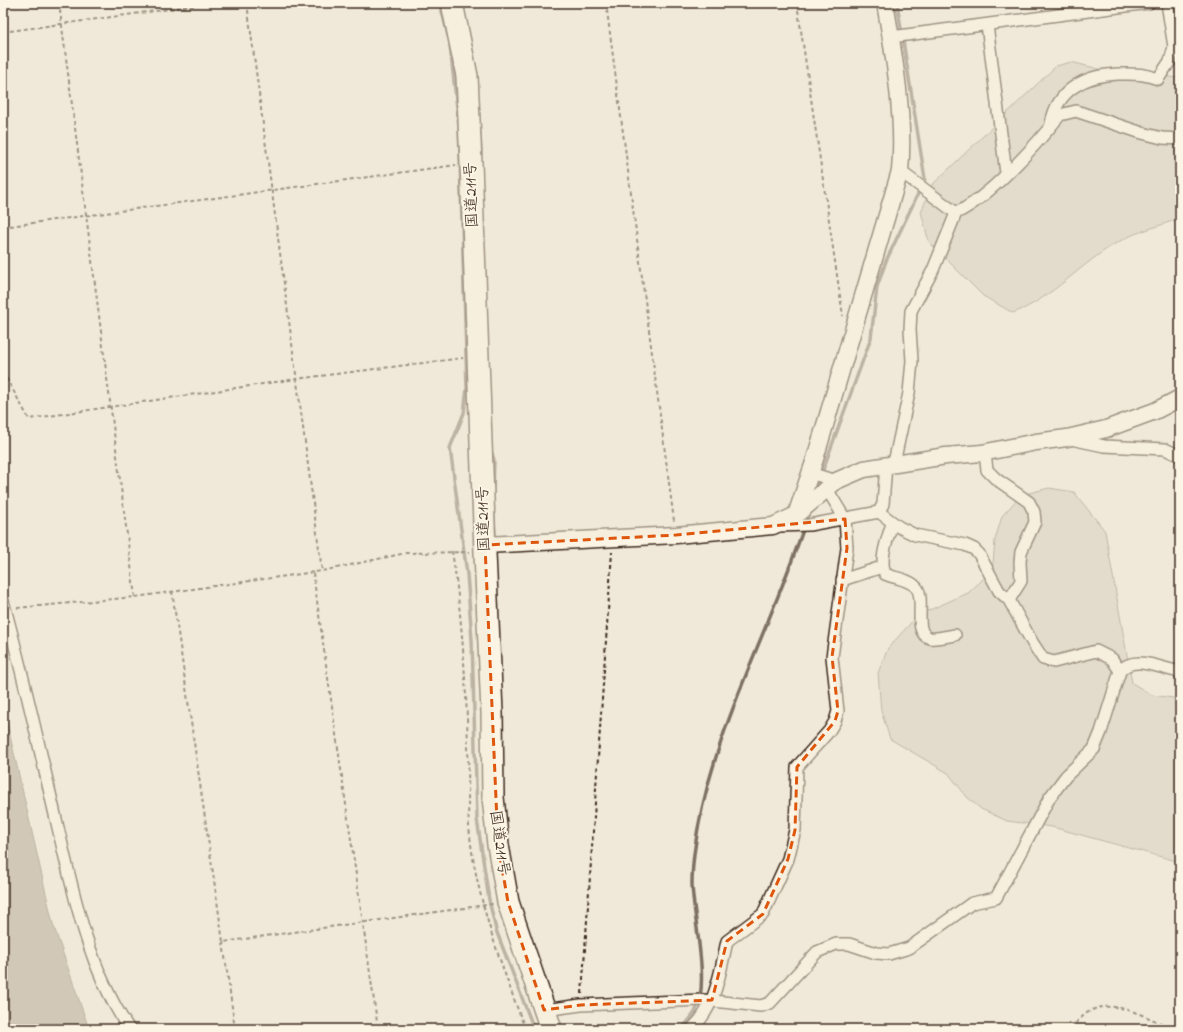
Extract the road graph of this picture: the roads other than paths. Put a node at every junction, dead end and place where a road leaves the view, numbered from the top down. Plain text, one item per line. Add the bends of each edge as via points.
1 (452, 3) edge
2 (885, 3) edge
3 (1149, 3) edge
4 (1167, 3) edge
5 (987, 25) junction
6 (900, 36) junction
7 (1051, 126) junction
8 (1180, 140) edge
9 (900, 171) junction
10 (1006, 173) junction
11 (956, 214) junction
12 (1180, 398) edge
13 (1067, 438) junction
14 (985, 453) junction
15 (1180, 456) edge
16 (890, 464) junction
17 (822, 482) junction
18 (878, 512) junction
19 (802, 518) junction
20 (845, 519) junction
21 (892, 523) junction
22 (485, 549) junction
23 (882, 567) junction
24 (842, 580) junction
25 (1009, 600) junction
26 (4, 605) edge
27 (955, 635) dead end
28 (1120, 671) junction
29 (1180, 672) edge
30 (703, 1000) junction
31 (547, 1020) edge
32 (129, 1029) edge
33 (692, 1029) edge

1 - 22 highway, 国道211号 via 467,76
2 - 6 street
3 - 5 street
4 - 7 street via 1174,47 1170,61 1158,79 1144,74 1104,75 1087,79 1071,88 1060,100 1053,114
5 - 6 street
5 - 10 street
6 - 9 street via 903,144
7 - 8 street via 1060,115 1076,112 1142,133
7 - 10 street
9 - 11 street
9 - 17 street
10 - 11 street via 968,208
11 - 16 street via 933,270 911,311 910,393
12 - 13 street via 1155,411 1106,429
13 - 14 street
13 - 15 street via 1104,446 1165,449
14 - 16 street
14 - 25 street via 987,470 1029,502 1034,512 1035,522 1021,552 1021,581
16 - 17 street
16 - 18 street via 883,504
17 - 19 street
17 - 19 street
17 - 20 street
18 - 20 street
18 - 21 street
19 - 20 street
19 - 22 street via 773,526
20 - 24 street via 846,548
21 - 23 street
21 - 25 street via 915,535 974,549 999,591
22 - 31 highway, 国道211号 via 493,797 498,845 508,902
23 - 24 street
23 - 27 street via 885,574 916,587 921,596 920,627 925,635 930,638
24 - 30 street via 832,657 838,711 835,721 829,732 797,767 795,830 788,859 763,914 727,941 720,976
25 - 28 street via 1043,658 1054,662 1096,650 1112,659
26 - 32 street via 74,896 90,950 116,1010
28 - 29 street via 1125,665 1139,662
28 - 30 street via 1094,749 1066,776 1050,797 996,898 972,903 909,948 889,954 876,953 849,944 836,944 817,952 770,1003 750,1006
30 - 31 street via 581,1005
30 - 33 street via 702,1019

